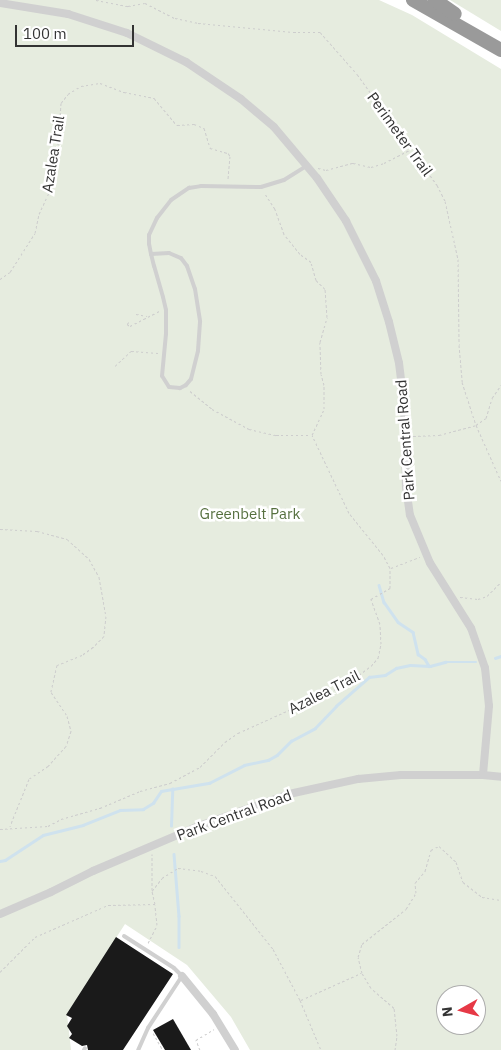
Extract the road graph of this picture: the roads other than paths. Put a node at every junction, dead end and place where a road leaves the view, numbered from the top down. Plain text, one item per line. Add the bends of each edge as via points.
1 (413, 0) edge
2 (435, 0) edge
3 (0, 3) edge
4 (501, 46) edge
5 (501, 50) edge
6 (308, 166) junction
7 (151, 254) junction
8 (483, 775) junction
9 (501, 777) edge
10 (0, 914) edge
11 (124, 936) dead end
12 (182, 976) junction
13 (138, 1050) edge
14 (235, 1050) edge

1 - 5 highway
2 - 4 highway
3 - 6 street, Park Central Road via 68,14 161,48 241,99 274,127
6 - 7 lane via 262,188 194,187 171,200 162,210 151,228
6 - 8 street, Park Central Road via 346,221 376,281 389,322 404,401 406,487 410,515 428,558 470,628 485,668 489,706
7 - 7 lane via 166,310 163,381 169,387 184,387 193,372 199,344 200,314 195,289 181,258 169,253
8 - 9 street, Park Central Road
8 - 10 street, Park Central Road via 400,775 358,779 289,794 214,820
11 - 12 lane
12 - 13 lane via 148,1028
12 - 14 street via 213,1014

